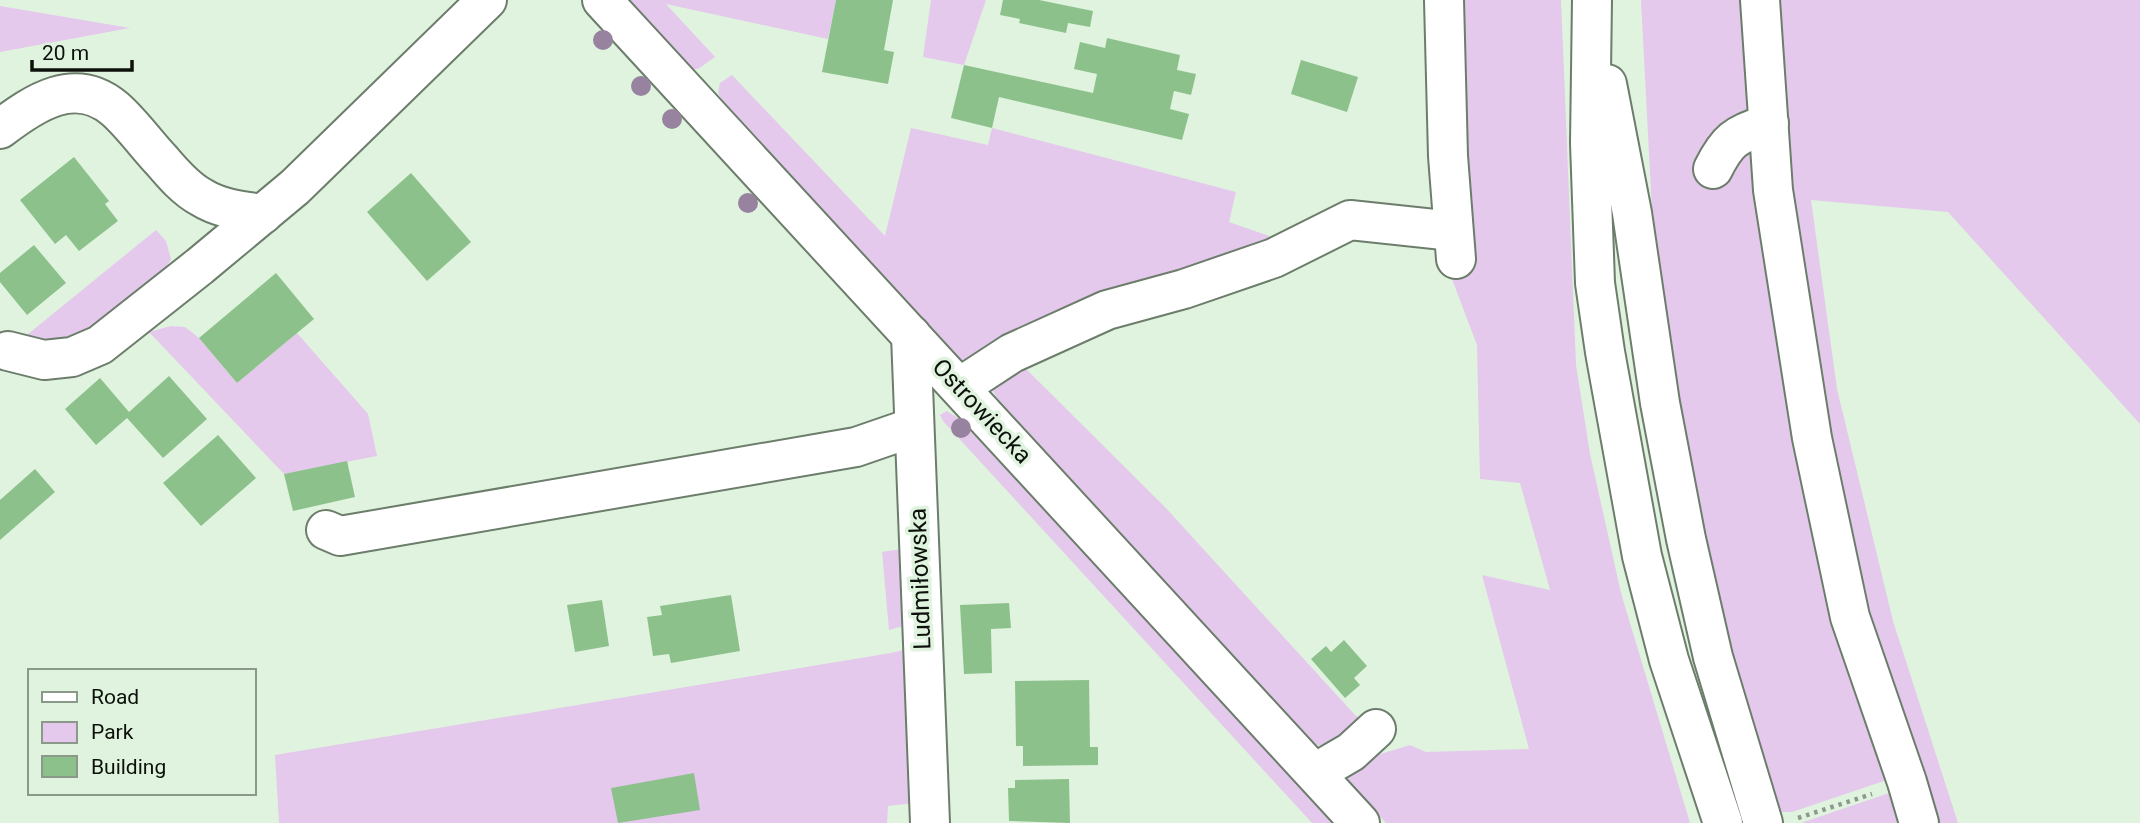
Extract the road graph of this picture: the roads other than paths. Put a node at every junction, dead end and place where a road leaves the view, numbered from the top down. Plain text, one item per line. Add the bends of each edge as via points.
1 (487, 0) edge
2 (603, 0) edge
3 (1444, 0) edge
4 (1760, 0) edge
5 (1592, 5) edge
6 (1769, 123) junction
7 (0, 129) edge
8 (1713, 169) dead end
9 (263, 214) junction
10 (911, 335) junction
11 (8, 351) dead end
12 (960, 387) junction
13 (914, 427) junction
14 (326, 530) dead end
15 (1376, 729) dead end
16 (1315, 773) junction
17 (1776, 822) edge
18 (930, 823) edge
19 (1360, 823) edge
20 (1723, 823) edge
21 (1919, 823) edge

1 - 9 street
2 - 10 street, Ostrowiecka
3 - 12 street via 1455,245 1350,220 1274,258 1107,310 1012,353
4 - 6 street
5 - 17 street via 1686,539 1713,657
5 - 20 street via 1595,283 1605,352 1642,556 1669,660
6 - 8 street via 1738,136 1723,149
6 - 21 street via 1773,190 1815,451 1850,617
7 - 9 street via 56,96 79,93 99,98 201,197 228,209
9 - 11 street via 100,345 72,357 44,360
10 - 12 street, Ostrowiecka
10 - 13 street, Ludmiłowska
12 - 16 street, Ostrowiecka
13 - 14 street via 856,447 340,536
13 - 18 street, Ludmiłowska
15 - 16 street via 1351,752
16 - 19 street, Ostrowiecka

